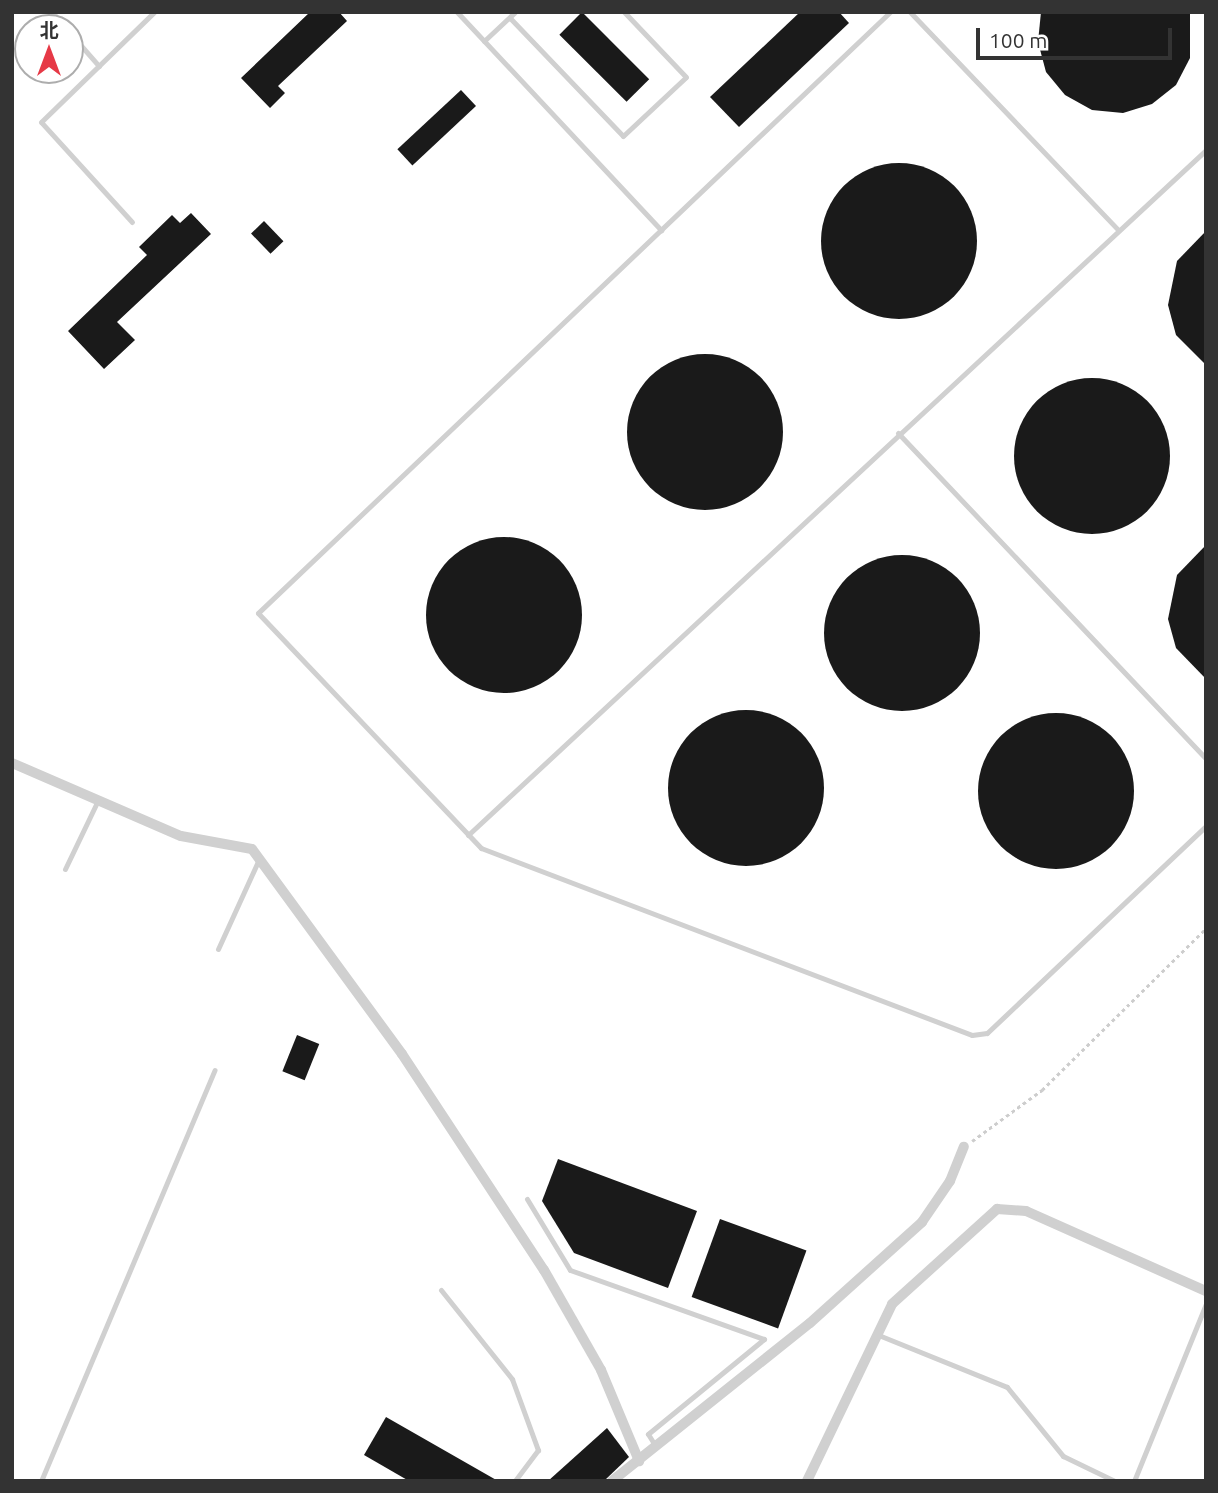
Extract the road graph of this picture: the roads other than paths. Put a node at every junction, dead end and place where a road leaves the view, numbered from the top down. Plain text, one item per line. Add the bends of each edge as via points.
1 (154, 12) edge
2 (457, 12) edge
3 (515, 12) edge
4 (624, 12) edge
5 (890, 12) edge
6 (910, 12) edge
7 (510, 18) junction
8 (484, 41) junction
9 (84, 49) edge
10 (99, 66) junction
11 (1206, 150) edge
12 (132, 222) dead end
13 (661, 230) junction
14 (1118, 230) junction
15 (898, 433) junction
16 (1206, 759) edge
17 (12, 762) edge
18 (98, 800) junction
19 (1206, 827) edge
20 (468, 835) junction
21 (259, 859) junction
22 (65, 869) dead end
23 (218, 949) dead end
24 (215, 1069) dead end
25 (964, 1147) road end
26 (527, 1199) dead end
27 (441, 1290) dead end
28 (1206, 1291) edge
29 (1206, 1304) edge
30 (876, 1334) junction
31 (657, 1448) junction
32 (639, 1461) junction
33 (810, 1480) edge
34 (41, 1481) edge
35 (515, 1481) edge
36 (612, 1481) edge
37 (1115, 1481) edge
38 (1134, 1481) edge

1 - 10 lane
2 - 8 lane
3 - 7 lane
4 - 7 lane via 686,77 623,136
5 - 13 lane
6 - 14 lane
7 - 8 lane
8 - 13 lane
9 - 10 lane
10 - 12 lane via 41,122
11 - 14 lane
13 - 20 lane via 258,613
14 - 15 lane
15 - 16 lane
15 - 20 lane
17 - 18 street
18 - 21 street via 181,836 252,849
18 - 22 lane
19 - 20 lane via 987,1033 972,1035 481,848
21 - 23 lane
21 - 32 street via 402,1054 544,1270 601,1370
24 - 34 lane
25 - 31 street via 950,1181 922,1222 810,1323
26 - 31 lane via 570,1270 765,1339 648,1434
27 - 35 lane via 512,1379 538,1450
28 - 30 street via 1026,1211 997,1209 904,1289
29 - 38 lane
30 - 33 street
30 - 37 lane via 1007,1387 1063,1456
31 - 32 street
32 - 36 street

